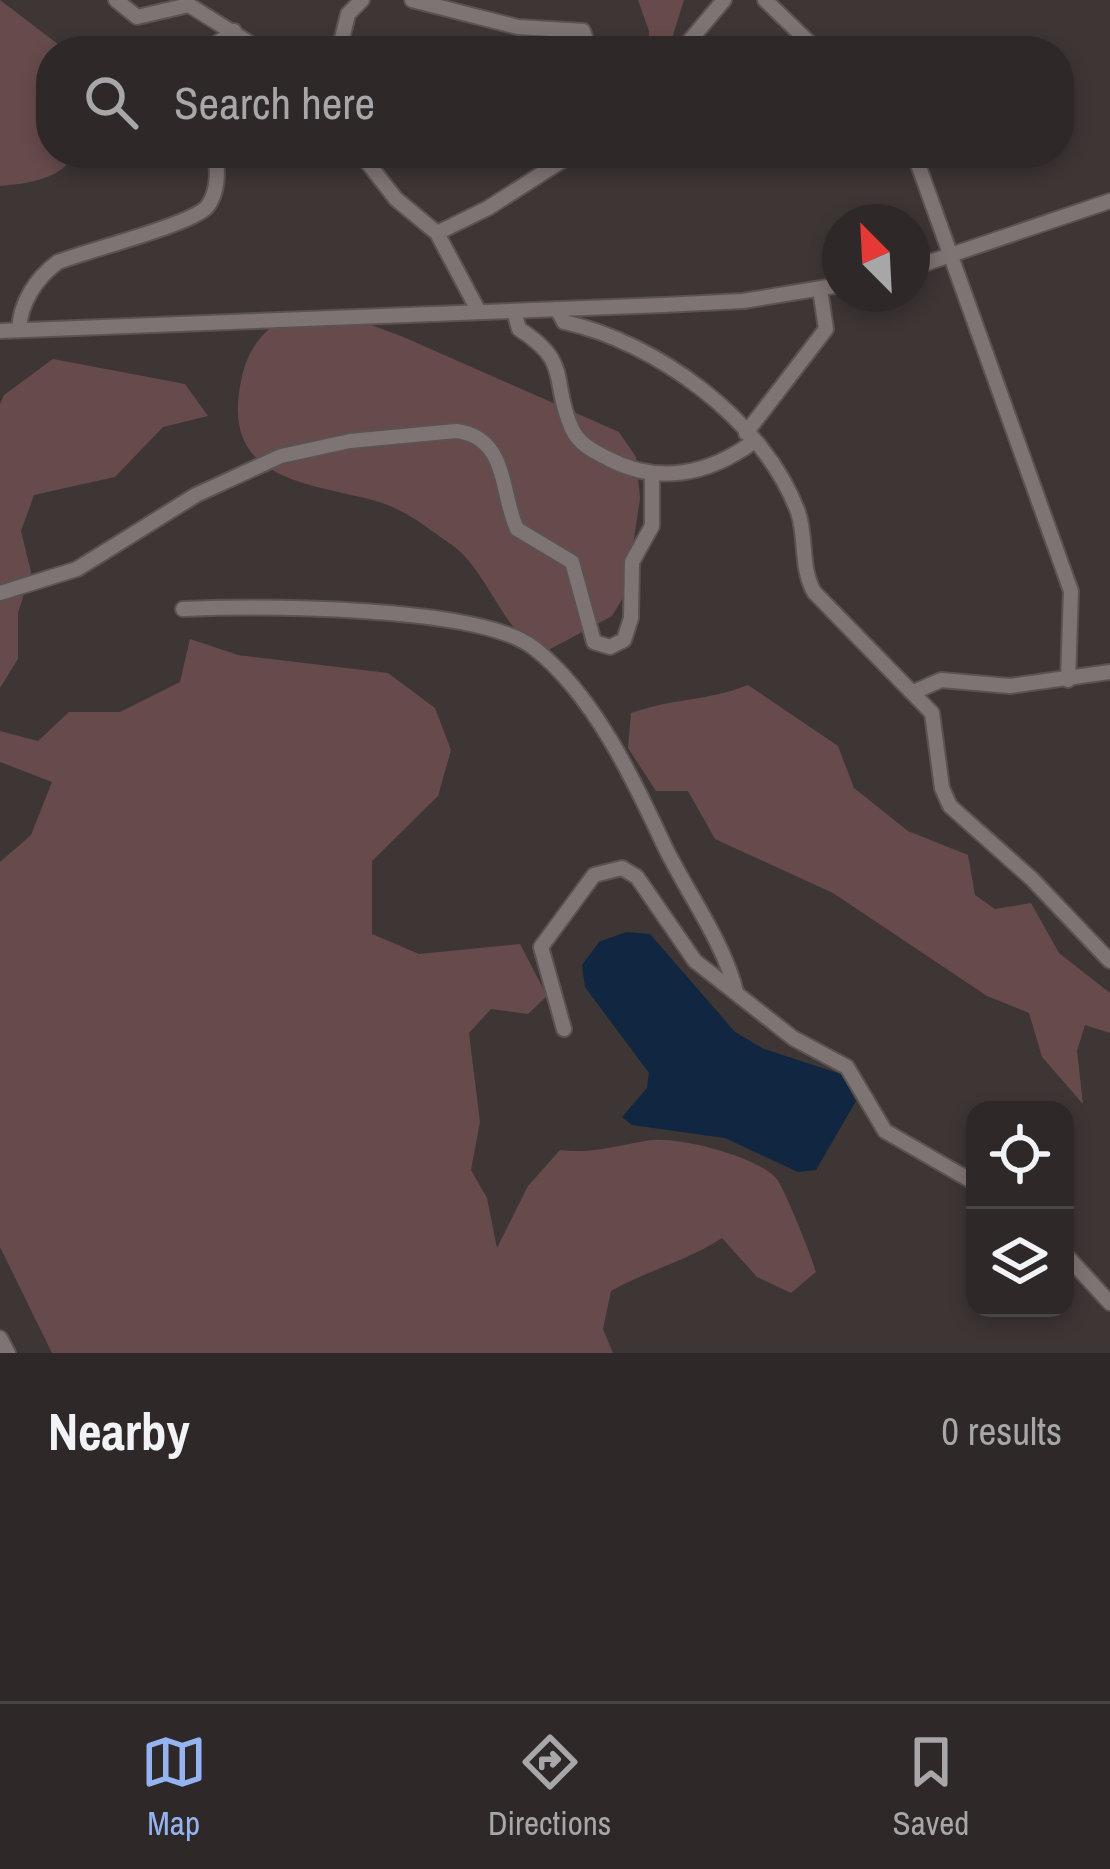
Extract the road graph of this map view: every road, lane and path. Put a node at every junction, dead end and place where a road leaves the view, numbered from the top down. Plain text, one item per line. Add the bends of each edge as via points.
1 (116, 0) edge
2 (362, 0) edge
3 (412, 0) edge
4 (724, 0) edge
5 (765, 0) edge
6 (234, 31) junction
7 (227, 36) edge
8 (241, 36) edge
9 (343, 36) edge
10 (585, 36) edge
11 (694, 36) edge
12 (802, 36) edge
13 (215, 168) edge
14 (371, 168) edge
15 (551, 168) edge
16 (920, 168) edge
17 (1110, 201) edge
18 (437, 233) junction
19 (952, 256) junction
20 (930, 263) edge
21 (820, 289) joint
22 (557, 309) junction
23 (514, 311) junction
24 (479, 312) junction
25 (19, 330) junction
26 (0, 331) edge
27 (750, 438) junction
28 (652, 476) junction
29 (0, 593) edge
30 (184, 609) dead end
31 (1110, 672) edge
32 (1067, 680) junction
33 (914, 692) junction
34 (1110, 962) edge
35 (736, 992) junction
36 (564, 1030) dead end
37 (966, 1178) edge
38 (1074, 1264) edge
39 (1110, 1303) edge
40 (0, 1338) edge
41 (8, 1353) edge

1 - 6 street via 137,17 189,5
2 - 9 street
3 - 10 street
4 - 11 street
5 - 12 street
6 - 7 street
6 - 8 street
13 - 25 street via 207,206 185,220 58,262 20,310
14 - 18 street
15 - 18 street
16 - 19 street
17 - 19 street
18 - 24 street
19 - 20 street
19 - 32 street via 1071,591
21 - 22 street via 742,301
21 - 27 street via 826,329
22 - 23 street
22 - 27 street via 564,322 609,332 649,355 730,410
23 - 24 street
23 - 28 street via 519,328 547,346 560,367 573,431 586,447
24 - 25 street
25 - 26 street
27 - 28 street via 708,468
27 - 33 street via 800,517 814,592
28 - 29 street via 652,526 632,562 631,618 624,640 610,646 594,642 572,562 517,529 491,446 456,431 281,456 196,495 77,569
30 - 35 street via 320,610 474,626 534,648 614,752
31 - 32 street
32 - 33 street via 941,680
33 - 34 street via 937,725 950,806
35 - 36 street via 695,961 637,878 608,868 594,875 541,947
35 - 37 street via 793,1038 847,1067 885,1131
38 - 39 street
40 - 41 street

